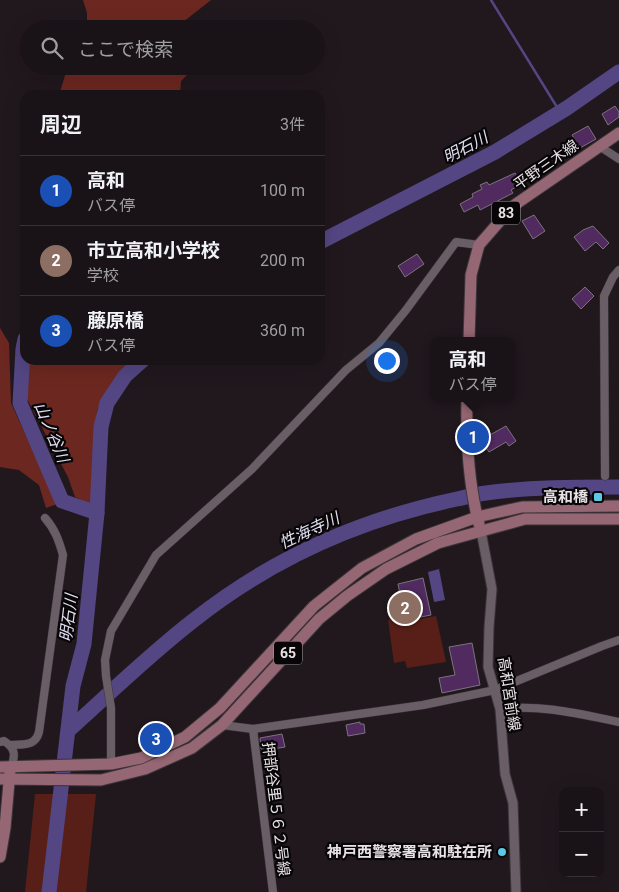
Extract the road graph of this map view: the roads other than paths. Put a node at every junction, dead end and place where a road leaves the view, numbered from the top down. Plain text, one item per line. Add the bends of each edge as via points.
1 (619, 133) edge
2 (599, 146) junction
3 (619, 159) edge
4 (479, 245) junction
5 (619, 270) edge
6 (469, 337) edge
7 (467, 402) edge
8 (605, 476) dead end
9 (619, 506) edge
10 (477, 516) junction
11 (45, 518) dead end
12 (619, 519) edge
13 (481, 531) junction
14 (619, 640) edge
15 (495, 690) junction
16 (500, 709) junction
17 (619, 722) edge
18 (222, 725) junction
19 (253, 729) junction
20 (0, 742) edge
21 (10, 745) junction
22 (107, 765) junction
23 (5, 773) edge
24 (0, 857) edge
25 (273, 892) edge
26 (516, 892) edge

1 - 2 main road, 平野三木線 / 83
2 - 3 street
2 - 4 main road, 平野三木線 / 83 via 513,206
4 - 6 main road, 平野三木線 / 83 via 471,275
4 - 22 street via 456,242 379,343 346,370 252,468 156,554 112,631 105,660 111,708
5 - 8 street via 604,296
7 - 10 main road via 470,483
9 - 10 main road, 65 via 522,506
10 - 13 main road
10 - 22 main road, 65 via 416,539 362,568 314,606 220,708 185,738 141,758
11 - 21 street via 60,541 63,555 39,732 33,743
12 - 13 main road, 65 via 525,519
13 - 15 street, 高和宮前線 via 492,589 488,667
13 - 18 main road, 65 via 438,543 386,569 347,596 319,619
14 - 15 street
15 - 16 street, 高和宮前線
15 - 19 street via 423,705
16 - 17 street via 517,707 570,712
16 - 26 street, 高和宮前線 via 505,774 514,803
18 - 19 street
18 - 23 main road, 65 via 192,748 145,769 101,780 34,779
19 - 25 street, 押部谷里５６２号線
20 - 21 street
21 - 23 street via 14,758
22 - 23 main road, 65 via 37,767
23 - 24 main road via 5,828

